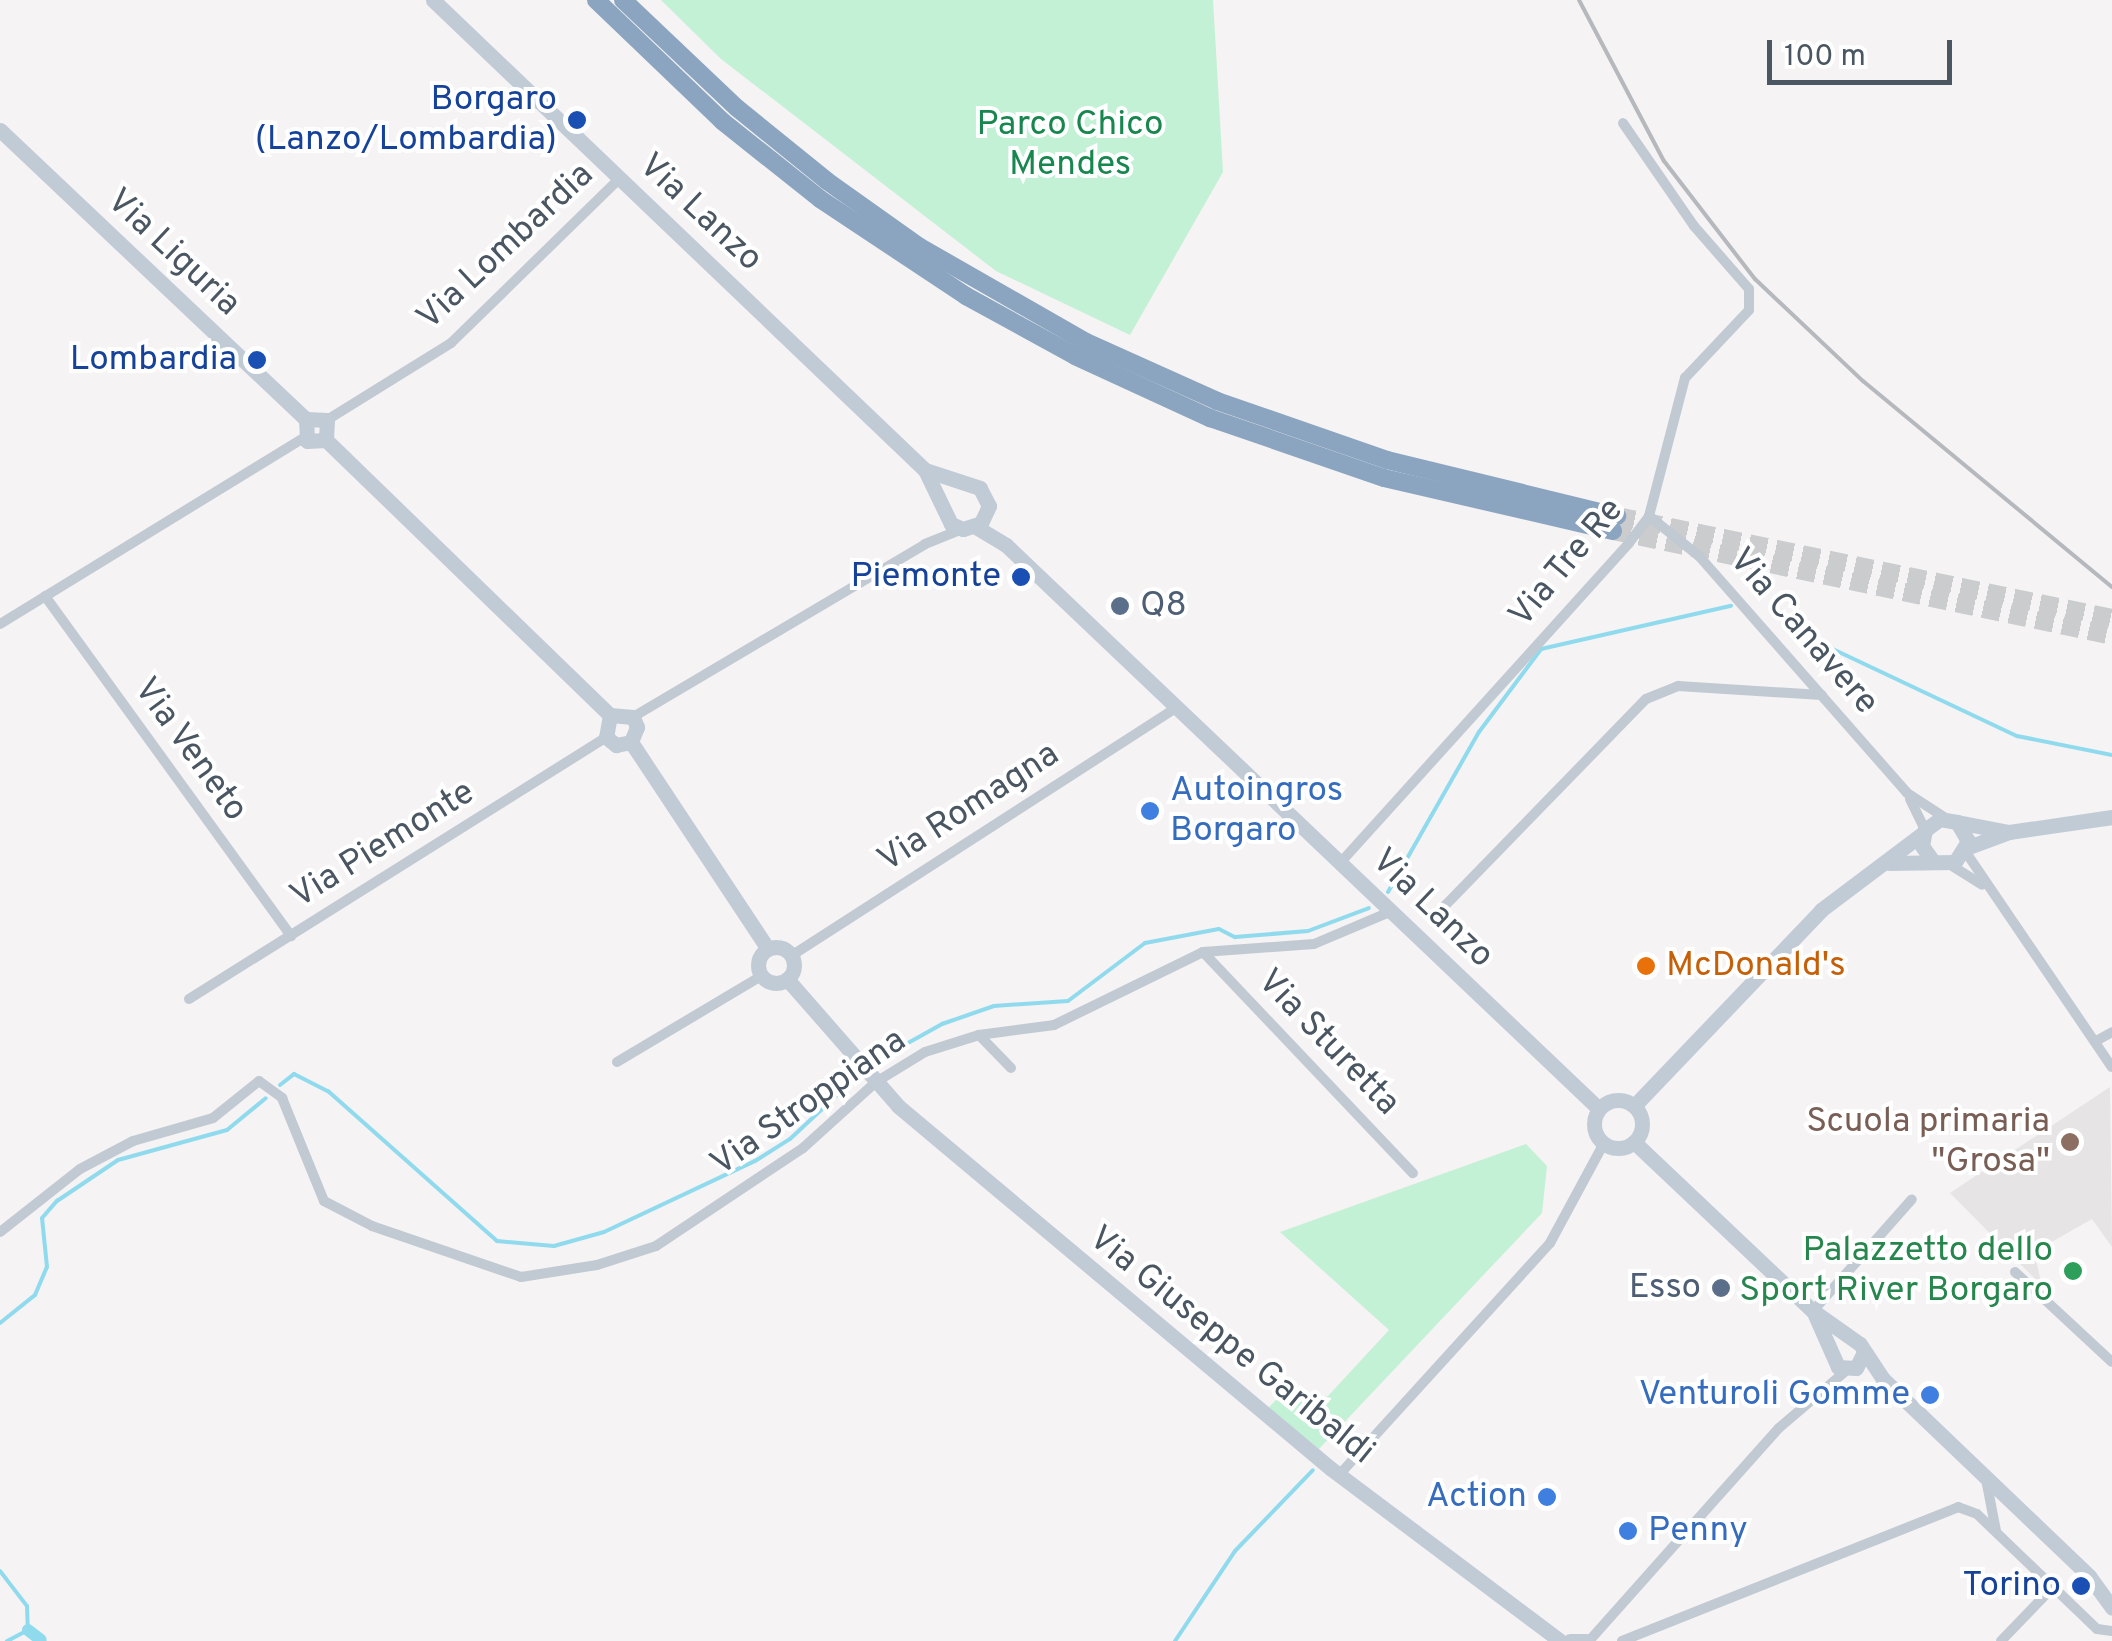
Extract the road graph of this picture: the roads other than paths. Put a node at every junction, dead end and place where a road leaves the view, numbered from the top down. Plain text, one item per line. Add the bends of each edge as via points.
1 (432, 0) edge
2 (596, 0) edge
3 (623, 0) edge
4 (1622, 124) dead end
5 (0, 130) edge
6 (620, 178) junction
7 (306, 419) junction
8 (327, 420) junction
9 (304, 438) junction
10 (326, 440) junction
11 (925, 470) junction
12 (960, 484) junction
13 (943, 508) junction
14 (988, 513) junction
15 (1649, 516) junction
16 (969, 528) junction
17 (925, 544) junction
18 (1006, 545) junction
19 (46, 596) junction
20 (0, 624) edge
21 (1822, 695) junction
22 (1177, 707) junction
23 (610, 715) junction
24 (633, 717) junction
25 (606, 737) junction
26 (631, 742) junction
27 (1907, 793) junction
28 (2112, 817) edge
29 (1952, 820) junction
30 (1924, 831) junction
31 (2008, 832) junction
32 (1966, 850) junction
33 (1341, 862) junction
34 (1941, 863) junction
35 (1876, 867) junction
36 (1985, 888) junction
37 (1392, 911) junction
38 (1432, 918) dead end
39 (291, 936) junction
40 (768, 949) junction
41 (1203, 952) junction
42 (792, 956) junction
43 (762, 976) junction
44 (787, 980) junction
45 (189, 999) dead end
46 (2112, 1032) edge
47 (980, 1035) junction
48 (2096, 1040) junction
49 (617, 1062) dead end
50 (2112, 1067) edge
51 (1011, 1068) dead end
52 (876, 1082) junction
53 (1634, 1106) junction
54 (1600, 1108) junction
55 (1634, 1142) junction
56 (1604, 1143) junction
57 (1413, 1173) dead end
58 (1912, 1199) dead end
59 (0, 1232) edge
60 (2015, 1272) dead end
61 (1813, 1311) junction
62 (1860, 1347) junction
63 (1832, 1354) junction
64 (2112, 1362) edge
65 (1850, 1369) junction
66 (1883, 1379) junction
67 (1819, 1389) junction
68 (1334, 1471) junction
69 (1984, 1474) junction
70 (1997, 1534) junction
71 (2089, 1576) junction
72 (2053, 1587) junction
73 (2112, 1593) edge
74 (2112, 1608) edge
75 (2112, 1631) edge
76 (1560, 1641) edge
77 (1570, 1641) edge
78 (1588, 1641) edge
79 (1622, 1641) edge
80 (2000, 1641) edge

1 - 6 street, Via Lanzo
2 - 3 highway via 722,121 820,199 966,296 1074,356 1210,418 1384,478 1615,524 1387,460 1218,401 1086,342 920,247 827,181 737,108
4 - 15 street, Via Tre Re via 1753,299 1686,378
5 - 7 street, Via Liguria
6 - 8 street, Via Lombardia via 451,344
6 - 11 street, Via Lanzo
7 - 8 street
7 - 9 street
8 - 10 street
9 - 10 street
9 - 19 street
10 - 23 street
11 - 12 street, Via Lanzo
11 - 13 street, Via Lanzo
12 - 13 street
12 - 14 street, Via Lanzo via 984,493
13 - 16 street, Via Lanzo
13 - 17 street
14 - 16 street
14 - 18 street, Via Lanzo
15 - 21 street, Via Canavere via 1699,556
15 - 33 street, Via Tre Re
16 - 17 street
16 - 18 street, Via Lanzo
17 - 24 street
18 - 22 street, Via Lanzo
19 - 20 street
19 - 39 street, Via Veneto
21 - 27 street, Via Canavere
21 - 38 street via 1678,686 1646,699
22 - 33 street, Via Lanzo
22 - 42 street, Via Romagna
23 - 24 street
23 - 25 street
24 - 26 street
25 - 26 street via 616,745
25 - 39 street, Via Piemonte
26 - 40 street
27 - 29 street, Via Canavere
27 - 30 street, Via Canavere
28 - 31 street
29 - 30 street
29 - 31 street
29 - 32 street
30 - 34 street via 1922,846
30 - 35 street
31 - 32 street
32 - 34 street
32 - 36 street
33 - 37 street, Via Lanzo
34 - 35 street via 1904,859
34 - 36 street
35 - 53 street via 1821,910
36 - 48 street via 2059,980
37 - 41 street, Via Stroppiana via 1314,944
37 - 54 street, Via Lanzo
39 - 45 street, Via Piemonte
40 - 42 street
40 - 43 street via 759,958
41 - 47 street, Via Stroppiana via 1054,1025
41 - 57 street, Via Sturetta
42 - 44 street
43 - 44 street via 772,983
43 - 49 street
44 - 52 street
46 - 48 street
47 - 51 street
47 - 52 street, Via Stroppiana via 925,1052
48 - 50 street
52 - 59 street, Via Stroppiana via 803,1148 656,1246 597,1265 521,1276 372,1226 324,1200 282,1098 260,1081 213,1118 133,1141 90,1164
52 - 68 street, Via Giuseppe Garibaldi
53 - 54 street via 1616,1100
53 - 55 street via 1642,1124
54 - 56 street via 1594,1127
55 - 56 street
55 - 61 street
56 - 68 street via 1550,1243
58 - 61 street
60 - 64 street
61 - 62 street
61 - 63 street
62 - 63 street via 1842,1339
62 - 65 street
62 - 66 street
63 - 65 street
63 - 67 street
65 - 66 street
65 - 67 street
66 - 69 street
67 - 78 street
68 - 76 street, Via Giuseppe Garibaldi
69 - 70 street
69 - 71 street
70 - 72 street
70 - 79 street via 1958,1507
71 - 73 street
71 - 74 street
72 - 75 street via 2097,1629
72 - 80 street
77 - 78 street

